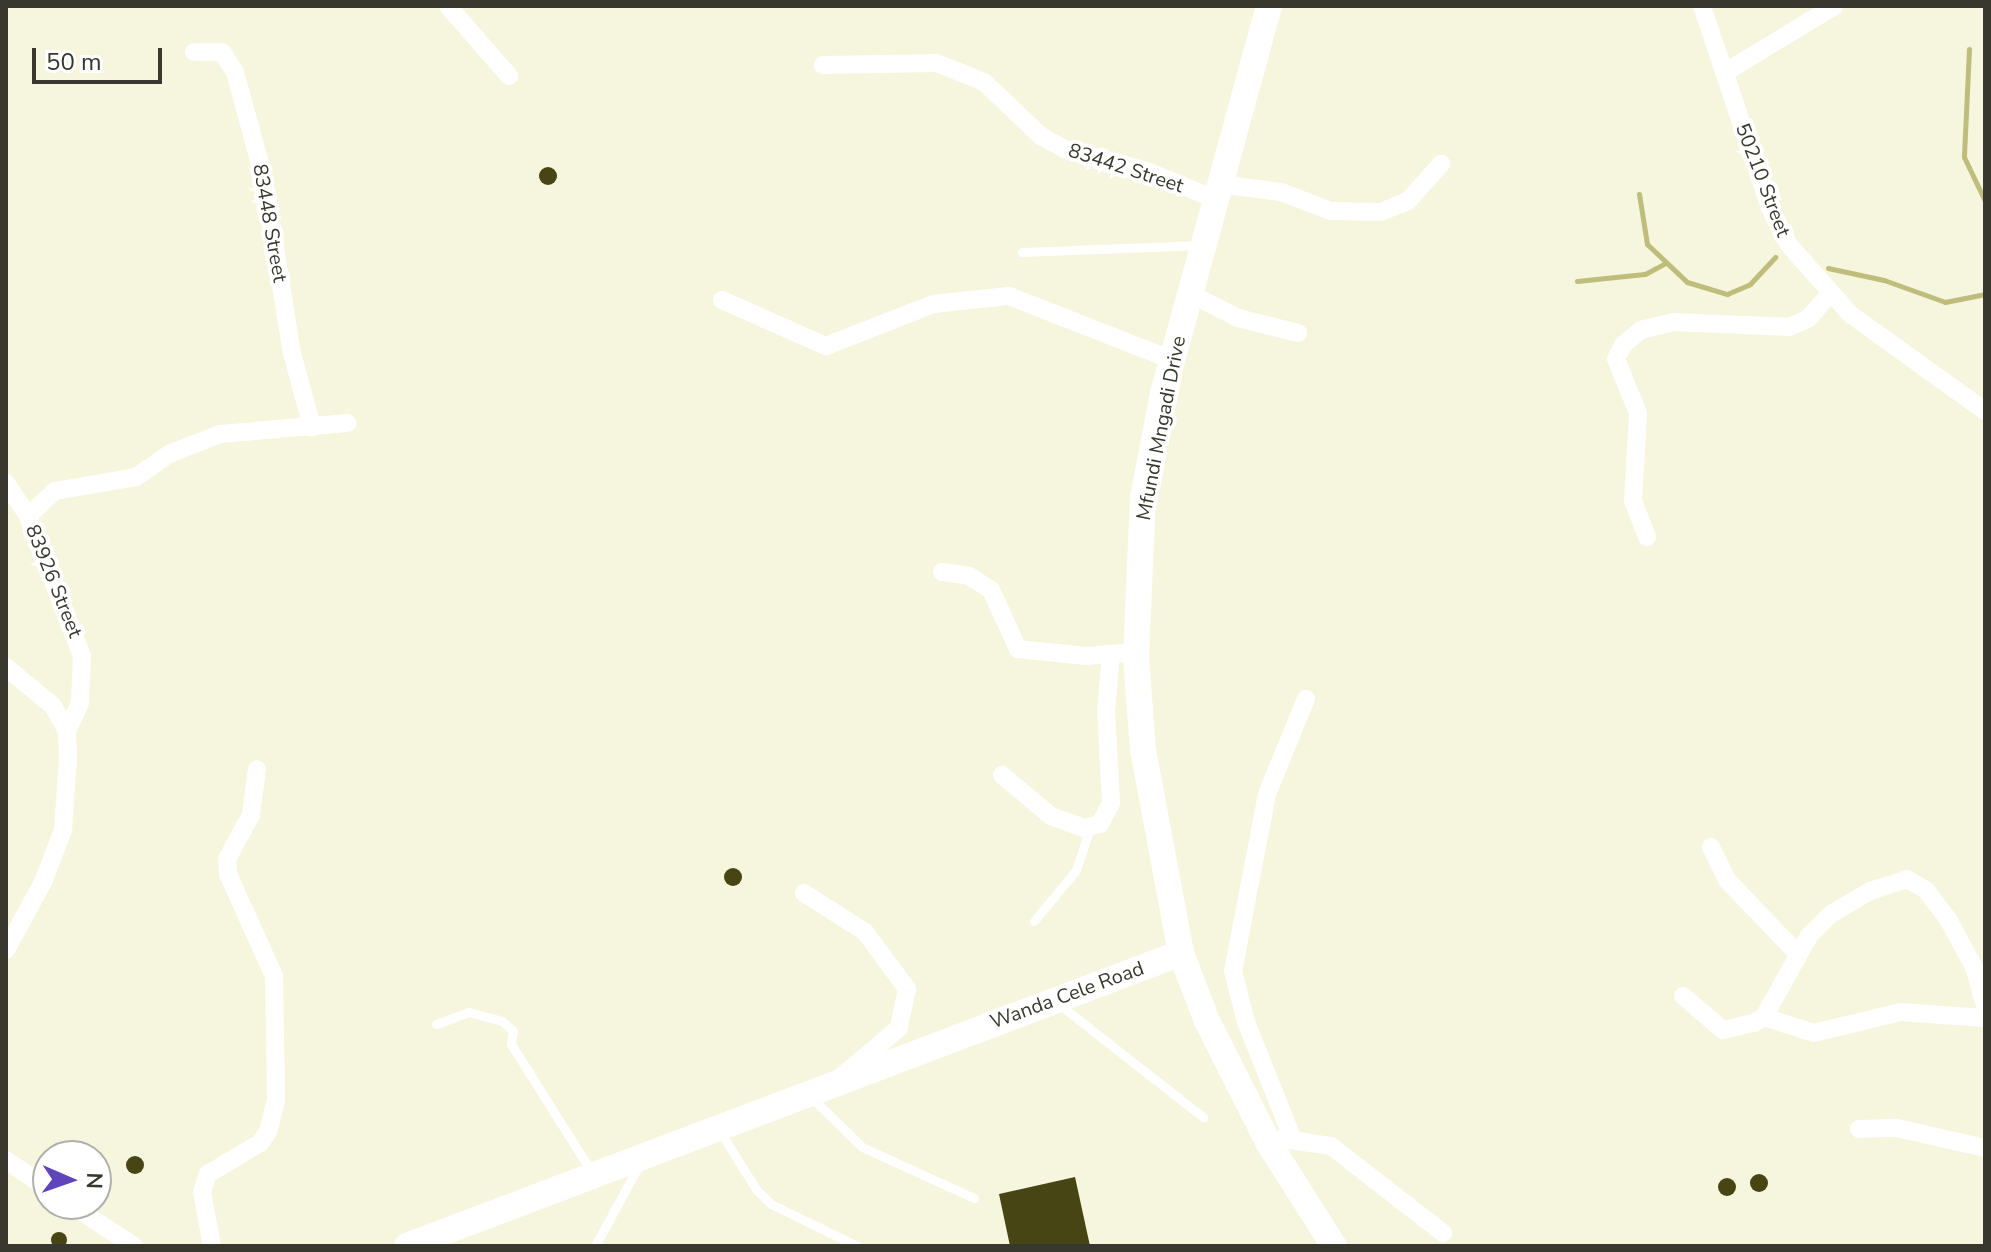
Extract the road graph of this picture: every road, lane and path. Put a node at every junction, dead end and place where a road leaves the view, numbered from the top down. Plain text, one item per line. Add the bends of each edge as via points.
1 (448, 6) edge
2 (1269, 6) edge
3 (1702, 6) edge
4 (1834, 6) edge
5 (194, 52) dead end
6 (823, 65) dead end
7 (1724, 73) junction
8 (509, 76) dead end
9 (1441, 164) dead end
10 (1217, 191) junction
11 (1202, 245) junction
12 (1022, 252) dead end
13 (1189, 293) junction
14 (1830, 294) junction
15 (722, 300) dead end
16 (1298, 333) dead end
17 (1172, 360) junction
18 (1985, 411) edge
19 (348, 423) dead end
20 (312, 427) junction
21 (6, 483) edge
22 (28, 516) junction
23 (1647, 537) dead end
24 (942, 572) dead end
25 (1124, 653) junction
26 (6, 667) edge
27 (1306, 699) dead end
28 (67, 731) junction
29 (257, 769) dead end
30 (1002, 775) dead end
31 (1090, 828) junction
32 (1711, 847) dead end
33 (804, 893) dead end
34 (1034, 921) dead end
35 (6, 950) edge
36 (1181, 953) junction
37 (1797, 953) junction
38 (1683, 996) dead end
39 (1054, 1000) junction
40 (1985, 1005) edge
41 (1764, 1017) junction
42 (1985, 1018) edge
43 (436, 1024) dead end
44 (834, 1083) junction
45 (807, 1093) junction
46 (1203, 1117) dead end
47 (717, 1127) junction
48 (1859, 1129) dead end
49 (1280, 1140) junction
50 (1985, 1148) edge
51 (643, 1155) junction
52 (6, 1160) edge
53 (592, 1173) junction
54 (32, 1178) edge
55 (974, 1198) dead end
56 (94, 1220) edge
57 (1443, 1233) dead end
58 (134, 1246) edge
59 (212, 1246) edge
60 (407, 1246) edge
61 (595, 1246) edge
62 (857, 1246) edge
63 (1334, 1246) edge

1 - 8 street
2 - 10 street, Mfundi Mngadi Drive
3 - 7 street, 50210 Street
4 - 7 street
5 - 20 street, 83448 Street via 222,52 235,72 264,179 292,353
6 - 10 street, 83442 Street via 937,63 984,82 1041,136 1064,149
7 - 14 street, 50210 Street via 1770,208 1789,245
9 - 10 street, 83442 Street via 1408,201 1381,212 1331,211 1281,192
10 - 11 street, Mfundi Mngadi Drive
11 - 12 lane
11 - 13 street, Mfundi Mngadi Drive
13 - 16 street via 1238,318
13 - 17 street, Mfundi Mngadi Drive
14 - 18 street, 50210 Street via 1893,348
14 - 23 street via 1808,319 1789,327 1672,322 1641,330 1623,345 1617,366 1638,413 1633,501
15 - 17 street via 826,346 933,304 984,295 1039,304
17 - 25 street, Mfundi Mngadi Drive via 1143,497
19 - 20 street
20 - 22 street via 241,429 195,442 136,477 55,491
21 - 22 street, 83926 Street
22 - 28 street, 83926 Street via 82,656 80,703
24 - 25 street via 969,576 991,590 1018,649
25 - 31 street via 1106,711 1111,803 1106,817
25 - 36 street, Mfundi Mngadi Drive
26 - 28 street via 53,706
27 - 49 street via 1267,794 1233,971
28 - 35 street, 83926 Street via 63,830 43,882
29 - 59 street via 251,815 227,859 233,892 257,932 274,976 276,1100 260,1143 208,1174 202,1192
30 - 31 street via 1051,816
31 - 34 lane via 1076,870
32 - 37 street via 1727,880
33 - 44 street via 865,932 907,989 899,1028
36 - 39 street, Wanda Cele Road
36 - 49 street via 1207,1021
37 - 40 street via 1844,905 1882,885 1913,881 1949,921 1974,967
37 - 41 street
38 - 41 street via 1723,1030
39 - 44 street, Wanda Cele Road
39 - 46 lane
41 - 42 street via 1814,1033 1900,1012
43 - 53 lane via 469,1012 502,1021 513,1031 511,1044
44 - 45 street, Wanda Cele Road
45 - 47 street, Wanda Cele Road
45 - 55 lane via 862,1147
47 - 51 street, Wanda Cele Road
47 - 62 lane via 739,1166 771,1204
48 - 50 street via 1897,1128
49 - 57 street via 1338,1150
49 - 63 street
51 - 53 street, Wanda Cele Road
51 - 61 lane
52 - 54 street
53 - 60 street, Wanda Cele Road
56 - 58 street

